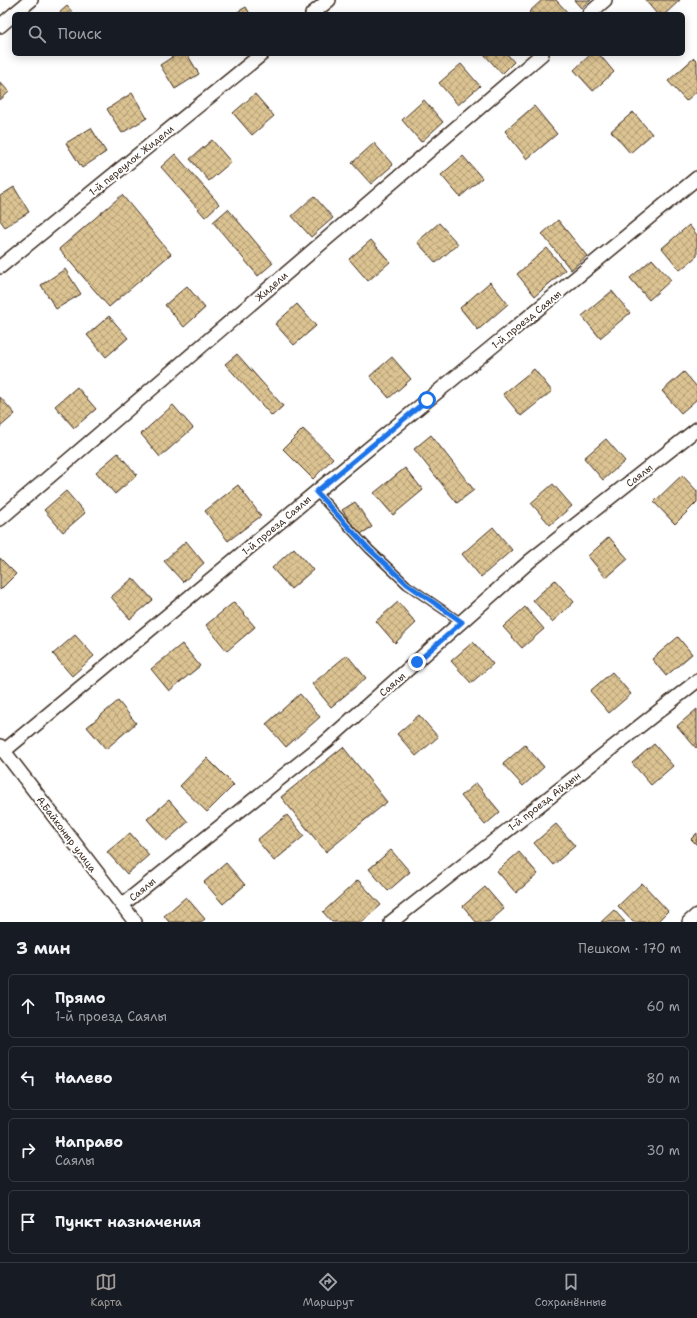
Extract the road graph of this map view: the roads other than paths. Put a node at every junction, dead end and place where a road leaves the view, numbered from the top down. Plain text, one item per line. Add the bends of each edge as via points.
1 (31, 0) edge
2 (329, 0) edge
3 (605, 0) edge
4 (16, 12) edge
5 (314, 12) edge
6 (591, 12) edge
7 (12, 16) edge
8 (0, 26) edge
9 (260, 56) edge
10 (540, 56) edge
11 (697, 178) edge
12 (0, 267) edge
13 (697, 429) edge
14 (316, 492) junction
15 (0, 519) edge
16 (462, 622) junction
17 (697, 681) edge
18 (2, 749) edge
19 (122, 905) junction
20 (697, 915) edge
21 (135, 922) edge
22 (391, 922) edge
23 (688, 922) edge

1 - 4 street
2 - 5 street
3 - 6 street
7 - 8 street
9 - 12 street, 1-й переулок Жидели
10 - 15 street, Жидели
11 - 14 street, 1-й проезд Саялы
13 - 16 street, Саялы via 532,560
14 - 16 lane via 369,549 407,584
14 - 18 street, 1-й проезд Саялы
16 - 19 street, Саялы via 327,741
17 - 22 street, 1-й проезд Айдын
18 - 19 street, А.Байконыр улица
19 - 21 street, А.Байконыр улица
20 - 23 street

